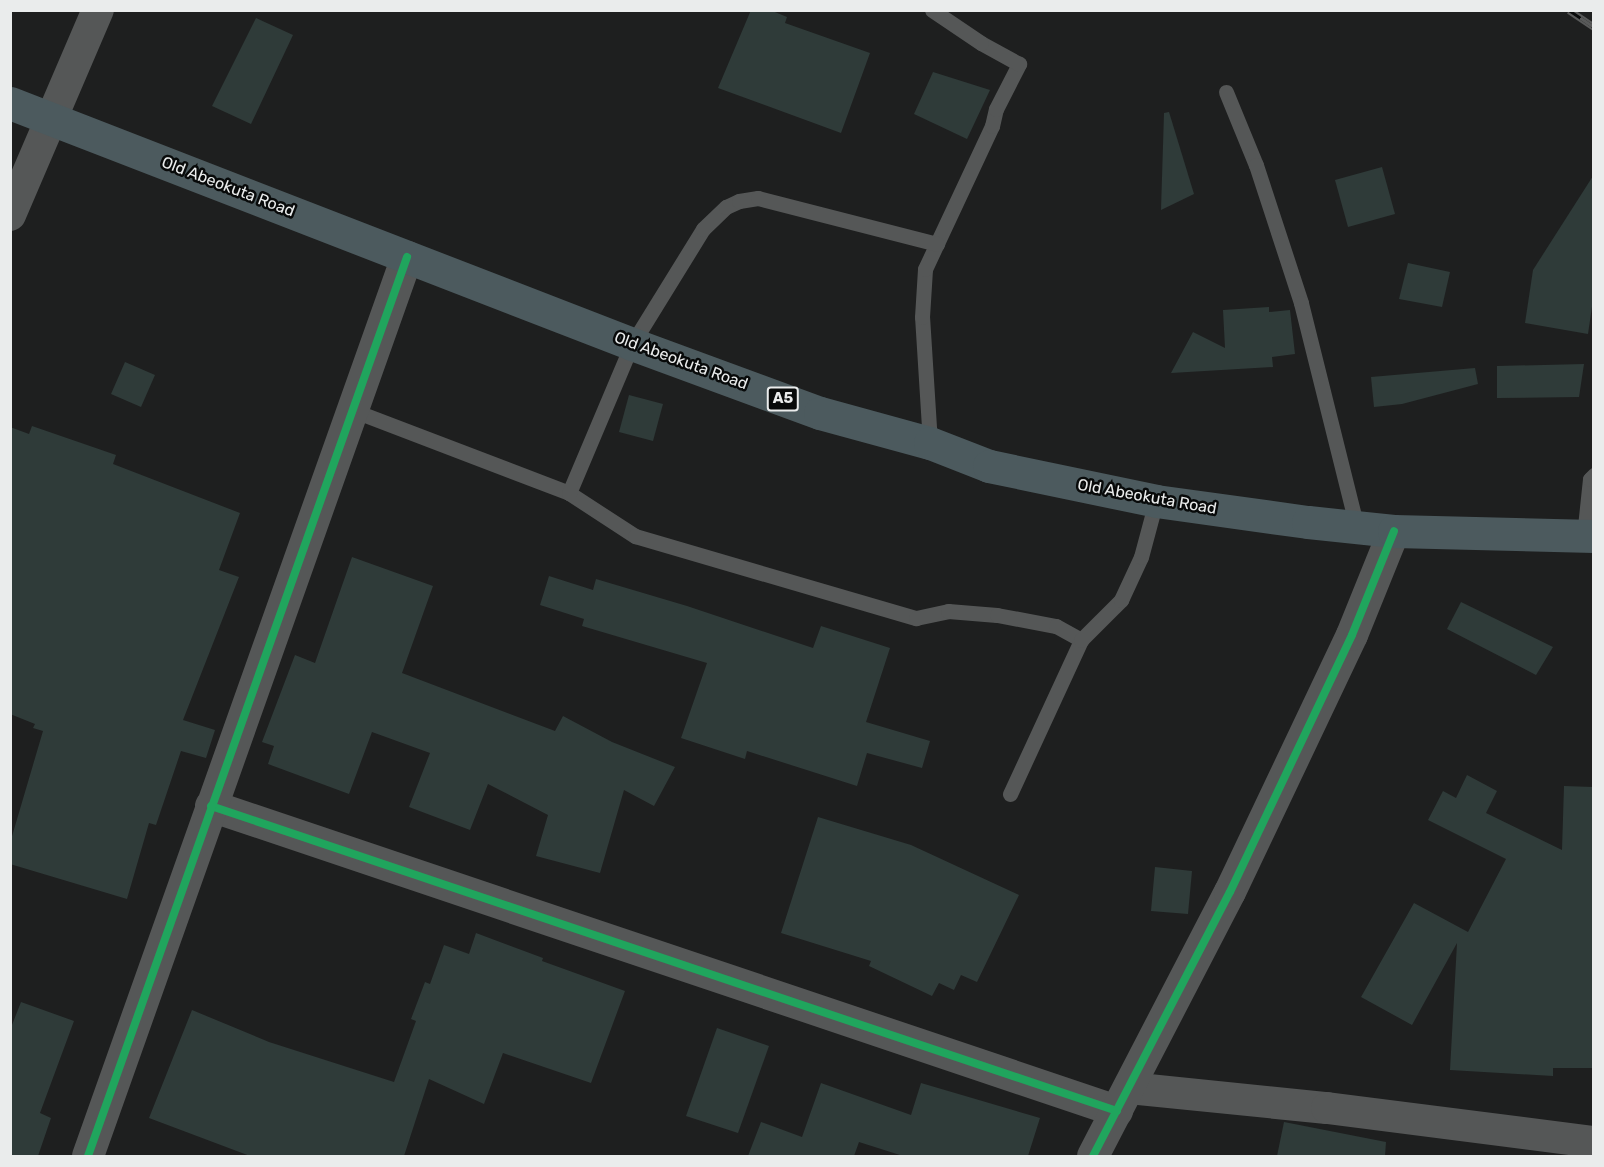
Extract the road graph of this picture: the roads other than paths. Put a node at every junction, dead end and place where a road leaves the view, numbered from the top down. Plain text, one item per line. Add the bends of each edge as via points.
1 (98, 10) edge
2 (932, 10) edge
3 (1226, 92) dead end
4 (10, 103) edge
5 (53, 119) junction
6 (10, 215) edge
7 (937, 244) junction
8 (407, 256) junction
9 (632, 344) junction
10 (352, 410) junction
11 (930, 443) junction
12 (1593, 475) edge
13 (568, 493) junction
14 (1156, 501) junction
15 (1357, 527) junction
16 (1394, 531) junction
17 (1589, 536) edge
18 (1081, 640) junction
19 (1010, 794) dead end
20 (211, 806) junction
21 (1123, 1100) junction
22 (1593, 1142) edge
23 (88, 1156) edge
24 (1093, 1156) edge

1 - 5 street
2 - 7 lane via 1019,64
3 - 15 lane via 1256,165 1301,303
4 - 5 highway, Old Abeokuta Road / A5
5 - 6 street
5 - 8 highway, Old Abeokuta Road / A5
7 - 9 lane via 758,198 739,201 726,207 703,229
7 - 11 lane via 925,269 922,290
8 - 9 highway, Old Abeokuta Road / A5
8 - 10 street
9 - 11 highway, Old Abeokuta Road / A5 via 820,413
9 - 13 lane
10 - 13 lane
10 - 20 street
11 - 14 highway, Old Abeokuta Road / A5 via 989,466
12 - 17 lane
13 - 18 lane via 635,537 916,618 948,611 997,615 1056,626
14 - 15 highway, Old Abeokuta Road / A5
14 - 18 lane via 1141,557 1121,600
15 - 16 highway, Old Abeokuta Road / A5
16 - 17 highway, Old Abeokuta Road / A5
16 - 21 street via 1352,635 1256,838
18 - 19 lane
20 - 21 street
20 - 23 street
21 - 22 street via 1327,1108
21 - 24 street

